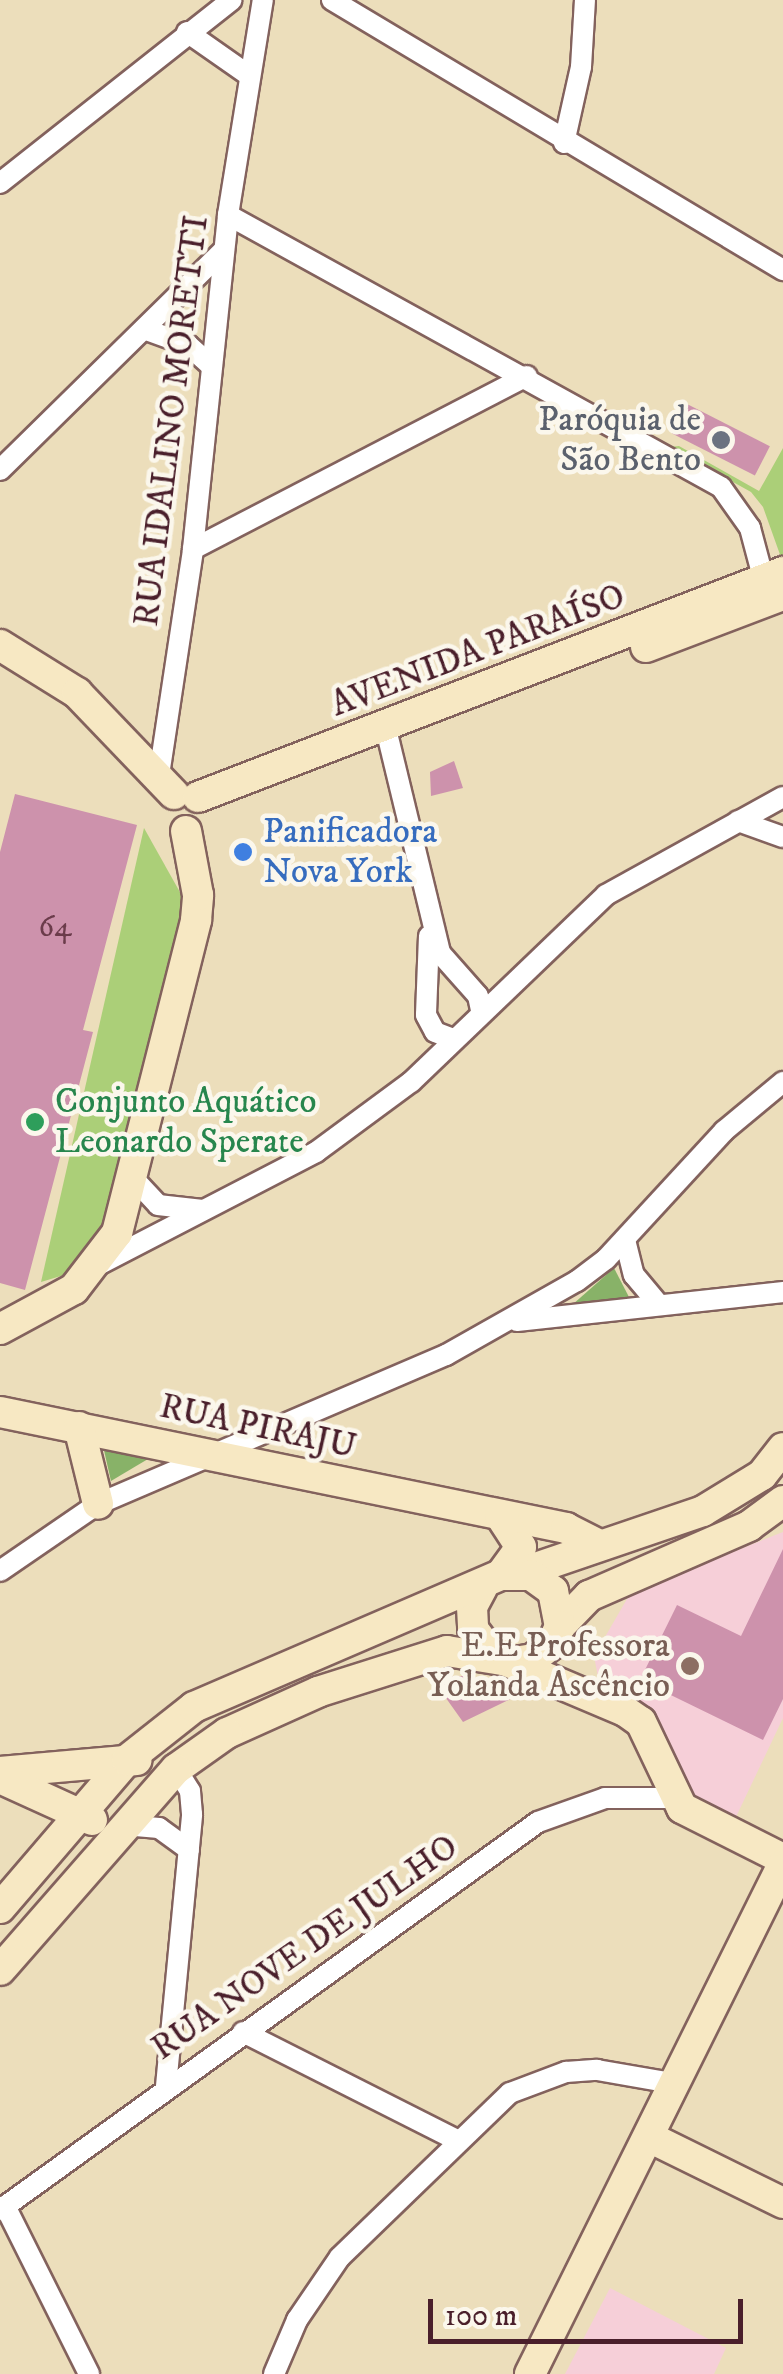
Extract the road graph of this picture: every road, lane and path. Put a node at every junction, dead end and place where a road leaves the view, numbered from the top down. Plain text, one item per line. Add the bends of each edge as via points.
1 (232, 0) edge
2 (263, 0) edge
3 (332, 0) edge
4 (586, 0) edge
5 (186, 32) junction
6 (247, 74) junction
7 (564, 144) junction
8 (0, 183) edge
9 (228, 215) junction
10 (223, 251) junction
11 (782, 269) edge
12 (144, 328) junction
13 (212, 366) junction
14 (527, 376) junction
15 (0, 470) edge
16 (193, 549) junction
17 (775, 586) edge
18 (0, 645) edge
19 (388, 737) junction
20 (783, 797) edge
21 (184, 802) junction
22 (738, 821) junction
23 (783, 837) edge
24 (430, 924) junction
25 (481, 1010) junction
26 (452, 1039) junction
27 (783, 1082) edge
28 (134, 1179) junction
29 (210, 1209) junction
30 (625, 1240) junction
31 (98, 1265) junction
32 (783, 1292) edge
33 (659, 1305) junction
34 (509, 1322) junction
35 (0, 1329) edge
36 (0, 1412) edge
37 (79, 1427) junction
38 (783, 1448) edge
39 (215, 1457) junction
40 (772, 1483) edge
41 (783, 1500) edge
42 (98, 1504) junction
43 (500, 1515) junction
44 (598, 1544) junction
45 (0, 1571) edge
46 (501, 1578) junction
47 (556, 1635) junction
48 (499, 1659) junction
49 (580, 1694) junction
50 (127, 1760) junction
51 (176, 1770) junction
52 (0, 1775) edge
53 (671, 1798) junction
54 (76, 1817) junction
55 (124, 1824) junction
56 (188, 1850) junction
57 (783, 1862) edge
58 (0, 1908) edge
59 (0, 1970) edge
60 (243, 2032) junction
61 (677, 2084) junction
62 (166, 2086) junction
63 (651, 2138) junction
64 (457, 2140) junction
65 (783, 2204) edge
66 (2, 2208) edge
67 (89, 2374) edge
68 (274, 2374) edge
69 (530, 2374) edge

1 - 5 street
2 - 6 street, RUA IDALINO MORETTI
3 - 7 street
4 - 7 street via 581,67
5 - 6 street
5 - 8 street
6 - 9 street, RUA IDALINO MORETTI
7 - 11 street
9 - 10 street, RUA IDALINO MORETTI
9 - 14 street
10 - 12 street
10 - 13 street, RUA IDALINO MORETTI
12 - 13 street via 188,345
12 - 15 street
13 - 16 street, RUA IDALINO MORETTI
14 - 16 street
14 - 17 street via 721,487 750,528
16 - 21 street, RUA IDALINO MORETTI
17 - 19 street, AVENIDA PARAÍSO
18 - 21 street via 77,693
19 - 21 street, AVENIDA PARAÍSO
19 - 24 street
20 - 22 street
21 - 28 street via 196,920
22 - 23 street
22 - 25 street via 606,895
24 - 25 street via 440,953 478,996
24 - 26 street via 426,1015 434,1032
25 - 26 street
26 - 29 street via 411,1082 316,1152
27 - 30 street via 724,1131
28 - 29 street via 158,1206
28 - 31 street via 117,1233
29 - 31 street
30 - 33 street via 634,1275
30 - 34 street via 594,1270
31 - 35 street via 47,1308
32 - 33 street
33 - 34 street
34 - 39 street
36 - 37 street, RUA PIRAJU
37 - 39 street, RUA PIRAJU
37 - 42 street
38 - 40 street
39 - 42 street
39 - 43 street, RUA PIRAJU
40 - 44 street
41 - 47 street via 749,1526 589,1596
42 - 45 street
43 - 44 street, RUA PIRAJU via 566,1528
43 - 46 street via 521,1547
44 - 46 street
46 - 47 street via 553,1591
46 - 48 street via 470,1618 479,1643
46 - 50 street via 215,1695
47 - 48 street via 534,1659
47 - 49 street via 560,1678
48 - 49 street
48 - 51 street via 447,1651 318,1692 228,1733
49 - 53 street via 641,1722
50 - 51 street
50 - 52 street
50 - 54 street
51 - 55 street
51 - 56 street via 190,1791
52 - 54 street
53 - 57 street
53 - 60 street, RUA NOVE DE JULHO via 606,1798 538,1822
54 - 55 street
54 - 58 street
55 - 56 street via 160,1828
55 - 59 street
56 - 62 street
57 - 61 street
60 - 62 street, RUA NOVE DE JULHO
60 - 64 street
61 - 63 street
61 - 64 street via 597,2070 566,2072 510,2093
62 - 66 street, RUA NOVE DE JULHO
63 - 65 street
63 - 69 street
64 - 68 street via 340,2257 297,2320
66 - 67 street

